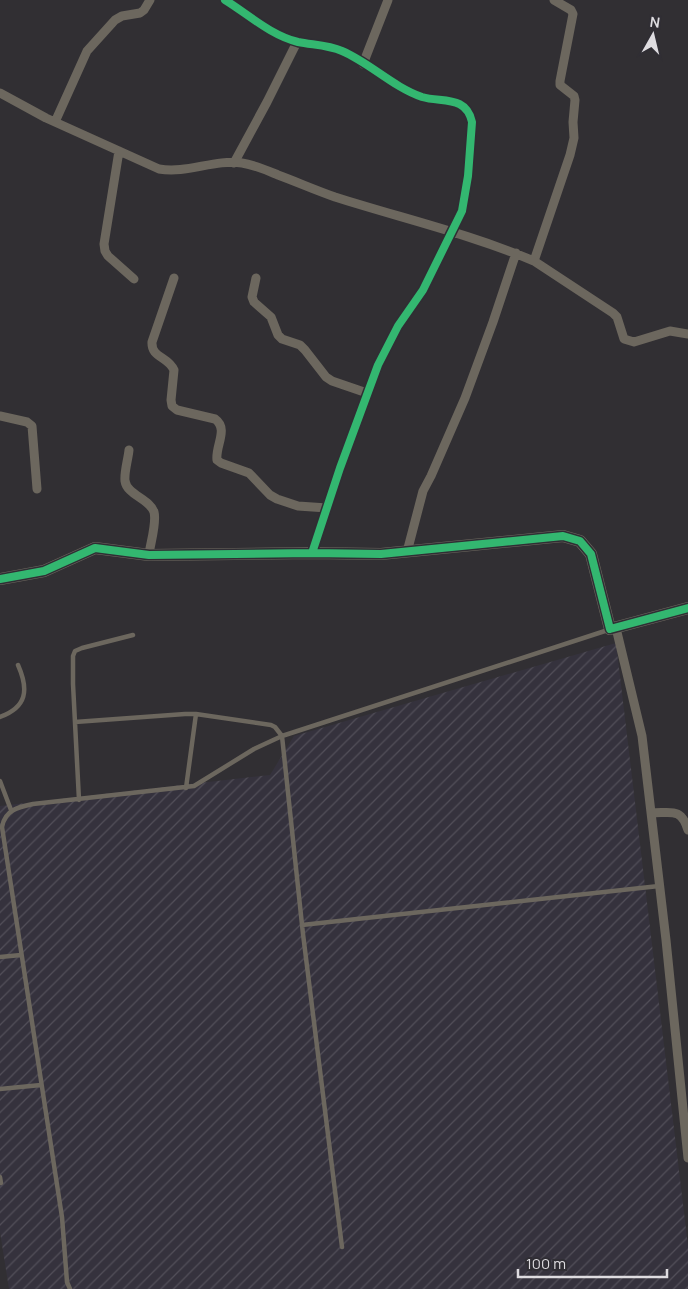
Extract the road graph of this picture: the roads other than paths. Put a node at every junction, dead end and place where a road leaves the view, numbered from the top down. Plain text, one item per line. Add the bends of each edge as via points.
1 (150, 0) edge
2 (225, 0) edge
3 (388, 0) edge
4 (554, 0) edge
5 (297, 42) junction
6 (363, 64) junction
7 (0, 93) edge
8 (55, 122) junction
9 (119, 151) junction
10 (234, 163) junction
11 (452, 233) junction
12 (516, 253) junction
13 (534, 261) junction
14 (174, 278) dead end
15 (256, 278) dead end
16 (134, 279) dead end
17 (688, 334) edge
18 (367, 393) junction
19 (0, 416) edge
20 (129, 450) dead end
21 (37, 489) dead end
22 (327, 508) junction
23 (407, 552) junction
24 (312, 553) junction
25 (148, 555) junction
26 (0, 579) edge
27 (688, 608) edge
28 (613, 628) junction
29 (133, 635) dead end
30 (18, 665) dead end
31 (196, 714) junction
32 (0, 717) edge
33 (75, 722) junction
34 (282, 736) junction
35 (0, 781) edge
36 (186, 788) junction
37 (80, 800) junction
38 (11, 810) junction
39 (651, 813) junction
40 (688, 830) edge
41 (660, 886) junction
42 (302, 925) junction
43 (21, 955) junction
44 (0, 957) edge
45 (41, 1084) junction
46 (0, 1089) edge
47 (688, 1158) edge
48 (0, 1177) edge
49 (1, 1183) edge
50 (342, 1247) dead end
51 (70, 1289) edge

1 - 8 street via 140,13 114,20 87,51
2 - 5 street via 273,32
3 - 6 street
4 - 13 street via 573,14 560,86 574,96 574,138
5 - 6 street via 337,49
5 - 10 street
6 - 11 street via 412,93 431,99 451,100 470,114 468,176 462,211
7 - 8 street
8 - 9 street
9 - 10 street via 159,169 172,171
9 - 16 street via 104,244 108,256
10 - 11 street via 255,166 334,196
11 - 12 street
11 - 18 street via 394,334
12 - 13 street
12 - 23 street via 465,398 423,491
13 - 17 street via 613,313 624,339 634,342 670,331
14 - 22 street via 152,342 154,352 168,361 174,370 172,406 220,423 216,454 221,463 248,473 277,499 298,506
15 - 18 street via 252,297 271,317 278,335 305,350 332,381
18 - 22 street
19 - 21 street via 32,426
20 - 25 street via 127,486 154,511
22 - 24 street
23 - 24 street
23 - 28 street via 563,536 580,541 591,554
24 - 25 street
25 - 26 street via 95,548 44,571
27 - 28 street
28 - 34 lane
28 - 39 street via 642,736
29 - 33 lane via 75,651
30 - 32 lane via 24,680 24,694 16,709
31 - 33 lane
31 - 34 lane via 271,725
31 - 36 lane
33 - 37 lane
34 - 36 lane
34 - 42 lane
35 - 38 lane
36 - 37 lane
37 - 38 lane via 34,804
38 - 43 lane via 2,827
39 - 40 street via 676,813 685,821
39 - 41 street
41 - 42 lane
41 - 47 street
42 - 50 lane
43 - 44 lane
43 - 45 lane
45 - 46 lane
45 - 51 lane
48 - 49 lane

